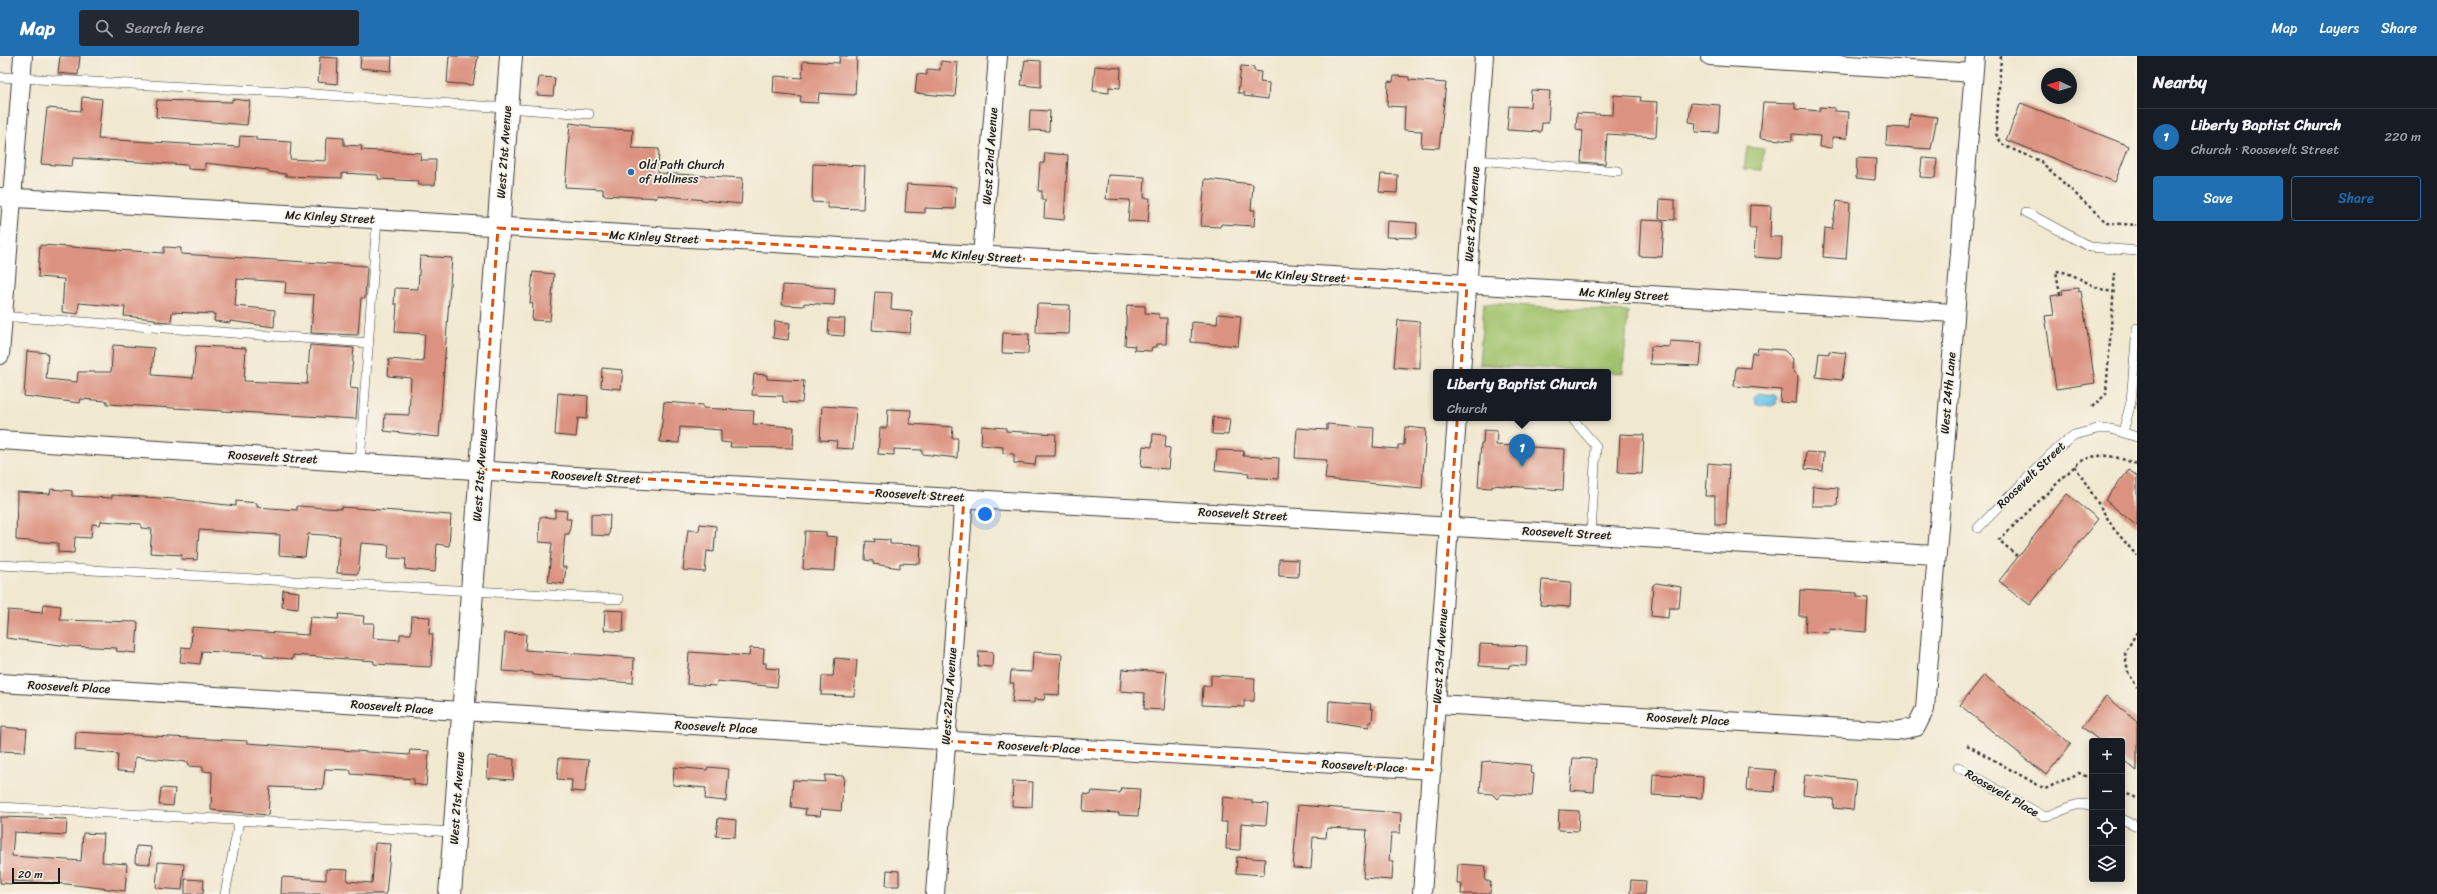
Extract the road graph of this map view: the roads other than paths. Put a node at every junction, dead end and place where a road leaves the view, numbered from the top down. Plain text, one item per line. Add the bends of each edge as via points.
1 (23, 56) edge
2 (511, 56) edge
3 (998, 56) edge
4 (1484, 56) edge
5 (1710, 56) edge
6 (1974, 64) edge
7 (0, 77) edge
8 (21, 78) junction
9 (507, 108) junction
10 (589, 114) dead end
11 (1476, 160) junction
12 (1618, 171) dead end
13 (6, 198) edge
14 (2026, 212) dead end
15 (377, 219) junction
16 (498, 228) junction
17 (2137, 251) edge
18 (982, 257) junction
19 (1467, 285) junction
20 (1954, 313) junction
21 (1, 317) edge
22 (2137, 328) edge
23 (369, 343) junction
24 (0, 355) edge
25 (1461, 369) edge
26 (1457, 421) edge
27 (1575, 421) edge
28 (2123, 432) junction
29 (2137, 437) edge
30 (0, 440) edge
31 (360, 462) junction
32 (481, 469) junction
33 (964, 498) junction
34 (1449, 526) junction
35 (1978, 528) dead end
36 (1591, 534) junction
37 (1935, 555) junction
38 (0, 565) edge
39 (472, 590) junction
40 (619, 599) dead end
41 (0, 683) edge
42 (1437, 704) junction
43 (463, 712) junction
44 (1916, 727) joint
45 (946, 741) junction
46 (1958, 767) dead end
47 (1432, 770) junction
48 (2089, 805) edge
49 (0, 808) edge
50 (2125, 820) edge
51 (239, 821) junction
52 (2137, 826) edge
53 (454, 832) junction
54 (225, 894) edge
55 (450, 894) edge
56 (935, 894) edge
57 (1422, 894) edge

1 - 8 street
2 - 9 street, West 21st Avenue
3 - 18 street, West 22nd Avenue
4 - 11 street, West 23rd Avenue
5 - 6 street
6 - 20 street, West 24th Lane
7 - 8 lane
8 - 9 lane via 300,93
8 - 13 street
9 - 10 lane
9 - 16 street, West 21st Avenue
11 - 12 lane
11 - 19 street, West 23rd Avenue
13 - 15 street, Mc Kinley Street
13 - 21 street
14 - 17 lane via 2090,247
15 - 16 street, Mc Kinley Street
15 - 23 lane
16 - 18 street, Mc Kinley Street
16 - 32 street, West 21st Avenue
18 - 19 street, Mc Kinley Street
19 - 20 street, Mc Kinley Street
19 - 25 street, West 23rd Avenue
20 - 37 street, West 24th Lane
21 - 23 lane
21 - 24 street
22 - 28 lane via 2131,402
23 - 31 lane
26 - 34 street, West 23rd Avenue
27 - 36 lane via 1596,446
28 - 29 lane, Roosevelt Street
28 - 35 lane, Roosevelt Street via 2098,429 2074,435 2052,452
30 - 31 street, Roosevelt Street
31 - 32 street, Roosevelt Street
32 - 33 street, Roosevelt Street
32 - 39 street, West 21st Avenue
33 - 34 street, Roosevelt Street
33 - 45 street, West 22nd Avenue
34 - 36 street, Roosevelt Street
34 - 42 street, West 23rd Avenue
36 - 37 street, Roosevelt Street
37 - 44 street, West 24th Lane via 1925,709
38 - 39 lane
39 - 40 lane
39 - 43 street, West 21st Avenue
41 - 43 street, Roosevelt Place
42 - 44 street, Roosevelt Place via 1896,731
42 - 47 street, West 23rd Avenue
43 - 45 street, Roosevelt Place
43 - 53 street, West 21st Avenue
45 - 47 street, Roosevelt Place
45 - 56 street, West 22nd Avenue
46 - 48 lane, Roosevelt Place via 2043,816 2050,816 2081,803
47 - 57 street, West 23rd Avenue
49 - 51 lane
50 - 52 lane
51 - 53 lane
51 - 54 lane
53 - 55 street, West 21st Avenue

